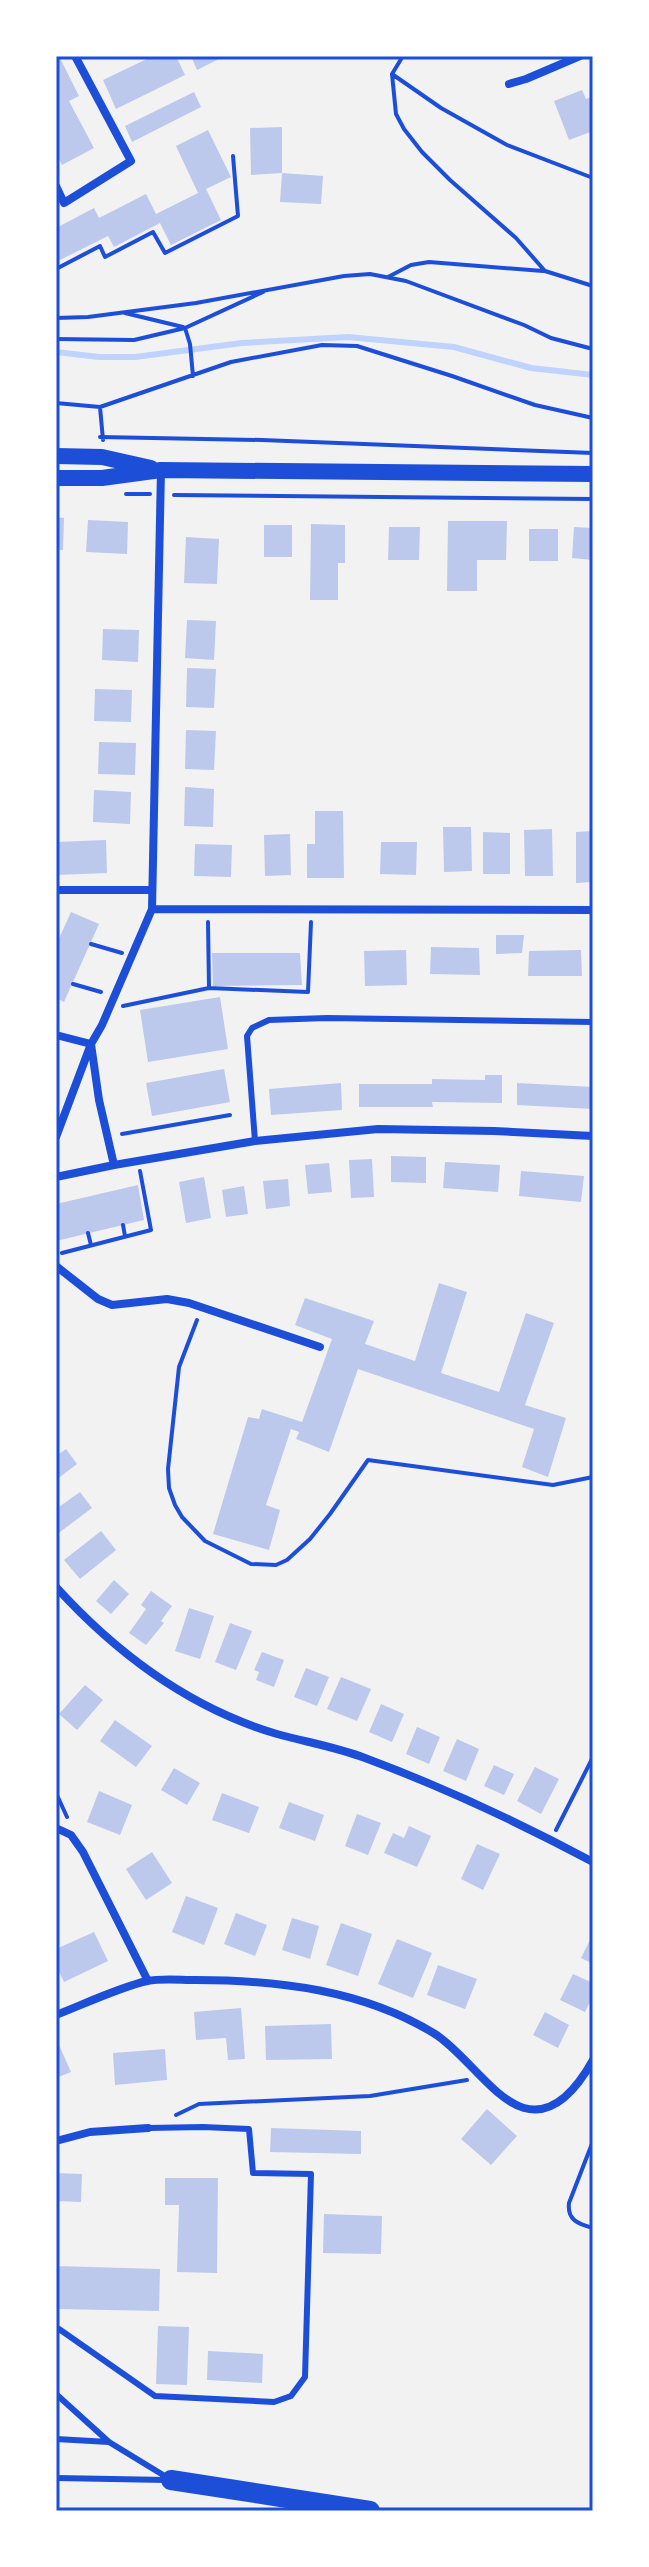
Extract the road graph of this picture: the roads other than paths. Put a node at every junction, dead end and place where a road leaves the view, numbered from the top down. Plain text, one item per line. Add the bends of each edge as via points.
1 (75, 56) edge
2 (580, 56) edge
3 (509, 84) dead end
4 (56, 186) edge
5 (56, 456) edge
6 (161, 470) junction
7 (593, 474) edge
8 (56, 478) edge
9 (56, 890) edge
10 (151, 890) junction
11 (152, 909) junction
12 (593, 910) edge
13 (593, 1022) edge
14 (56, 1035) edge
15 (91, 1044) junction
16 (593, 1136) edge
17 (56, 1137) edge
18 (255, 1141) junction
19 (114, 1165) junction
20 (56, 1177) edge
21 (56, 1266) edge
22 (320, 1347) dead end
23 (56, 1587) edge
24 (56, 1828) edge
25 (593, 1862) edge
26 (148, 1981) junction
27 (56, 2015) edge
28 (593, 2060) edge
29 (148, 2128) joint
30 (56, 2141) edge
31 (59, 2329) dead end
32 (56, 2394) edge
33 (56, 2439) edge
34 (109, 2442) junction
35 (56, 2478) edge
36 (171, 2480) junction
37 (370, 2511) edge

1 - 4 street via 131,161 64,203
2 - 3 street
5 - 6 main road via 102,457
6 - 7 main road
6 - 8 main road
6 - 10 street
9 - 10 street
10 - 11 street
11 - 12 street
11 - 15 street
13 - 18 lane via 269,1020 247,1036
14 - 15 street
15 - 17 street
15 - 19 street
16 - 18 street via 404,1129
18 - 19 street
19 - 20 street
21 - 22 street via 112,1305 167,1299
23 - 25 street via 124,1653 191,1698 250,1724 396,1770
24 - 26 street via 71,1835 83,1852
26 - 27 street
26 - 28 street via 223,1980 344,1995 439,2036 522,2107 547,2108 562,2099 576,2088
29 - 30 street via 90,2132
29 - 31 lane via 249,2129 253,2173 311,2174 305,2377 291,2396 274,2402 155,2396
32 - 34 lane
33 - 34 lane
34 - 36 lane
35 - 36 lane
36 - 37 highway

